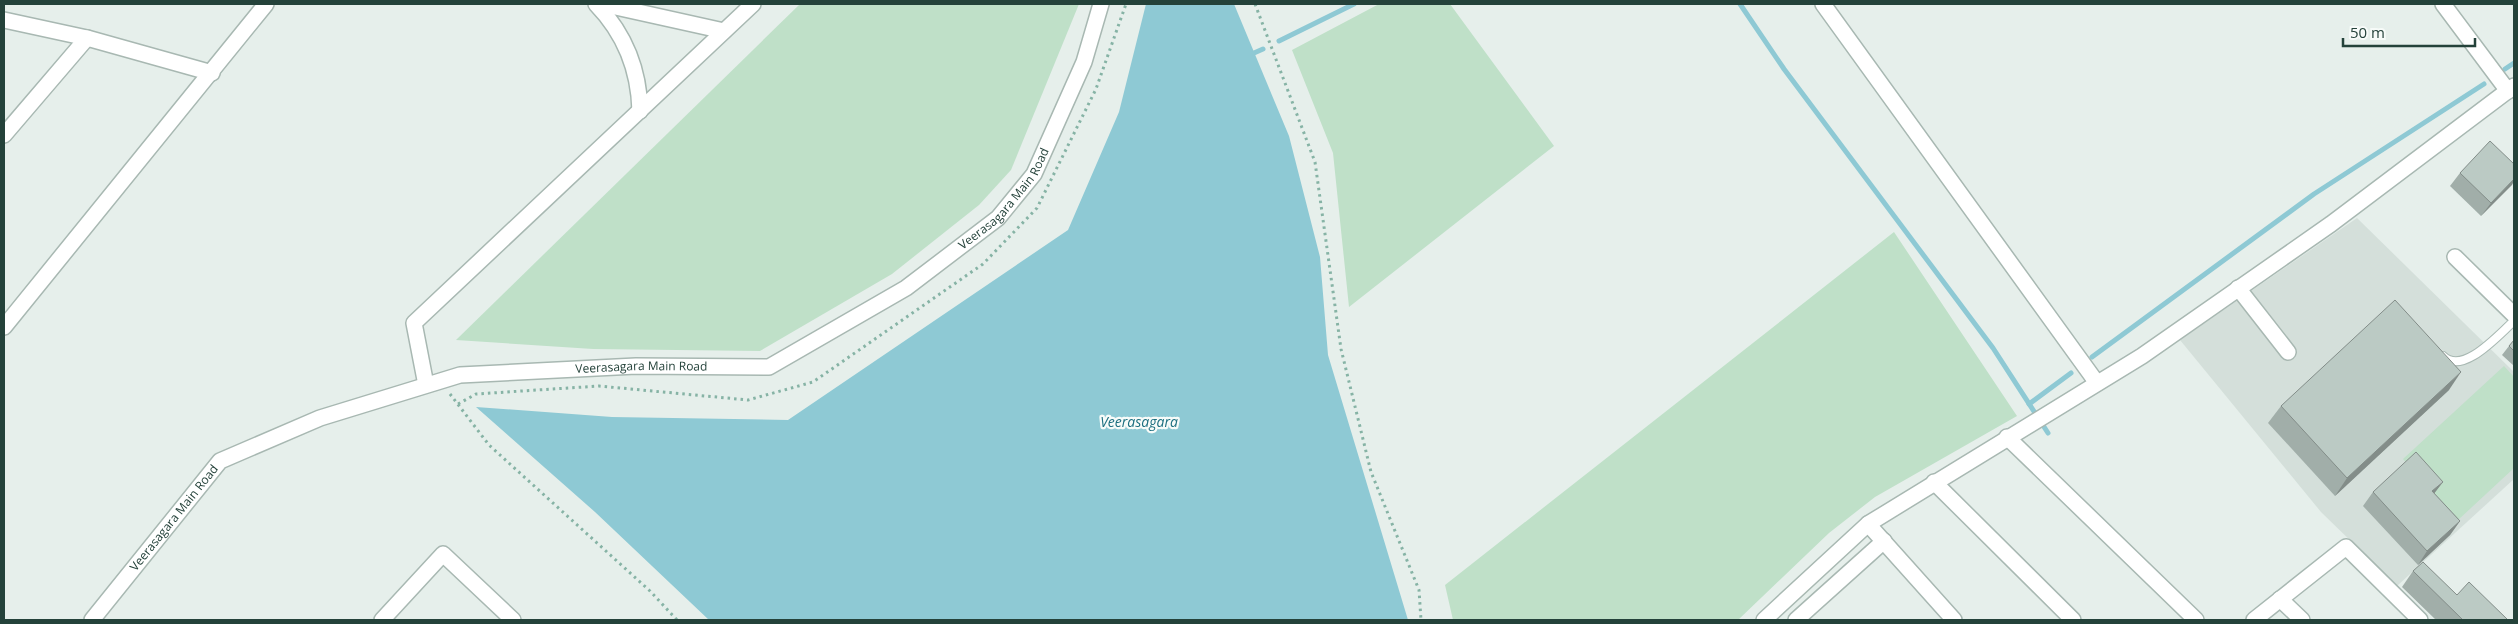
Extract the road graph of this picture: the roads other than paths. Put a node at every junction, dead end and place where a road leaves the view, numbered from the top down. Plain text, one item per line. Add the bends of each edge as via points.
1 (266, 4) edge
2 (596, 4) edge
3 (602, 4) edge
4 (754, 4) edge
5 (1101, 4) edge
6 (1823, 4) edge
7 (2443, 4) edge
8 (4, 20) edge
9 (724, 31) junction
10 (87, 38) junction
11 (212, 73) junction
12 (2511, 89) edge
13 (640, 111) junction
14 (6, 128) edge
15 (2455, 257) dead end
16 (2238, 288) junction
17 (2514, 315) edge
18 (2514, 321) edge
19 (4, 327) edge
20 (2433, 346) edge
21 (2288, 352) dead end
22 (2096, 383) junction
23 (431, 384) junction
24 (2007, 437) junction
25 (1934, 482) junction
26 (1868, 524) junction
27 (1884, 541) junction
28 (2280, 599) junction
29 (1803, 618) edge
30 (510, 619) edge
31 (92, 620) edge
32 (382, 620) edge
33 (1764, 620) edge
34 (1954, 620) edge
35 (2072, 620) edge
36 (2196, 620) edge
37 (2254, 620) edge
38 (2302, 620) edge
39 (2420, 620) edge

1 - 11 street
2 - 13 street via 615,25 629,52 638,81
3 - 9 street
4 - 9 street
5 - 23 street, Veerasagara Main Road via 1084,62 1034,174 998,218 906,288 770,367 636,366 460,375
6 - 22 street
7 - 12 street
8 - 10 street
9 - 13 street
10 - 11 street
10 - 14 street
11 - 19 street
12 - 16 street via 2331,224
13 - 23 street via 414,323
15 - 17 street
16 - 21 street
16 - 22 street via 2142,356
18 - 20 lane via 2471,358 2460,363 2447,360
22 - 24 street
23 - 31 street, Veerasagara Main Road via 320,418 220,461
24 - 25 street
24 - 36 street
25 - 26 street
25 - 35 street
26 - 27 street
26 - 33 street
27 - 29 street
27 - 34 street
28 - 37 street
28 - 38 street
28 - 39 street via 2346,547
30 - 32 street via 443,554

